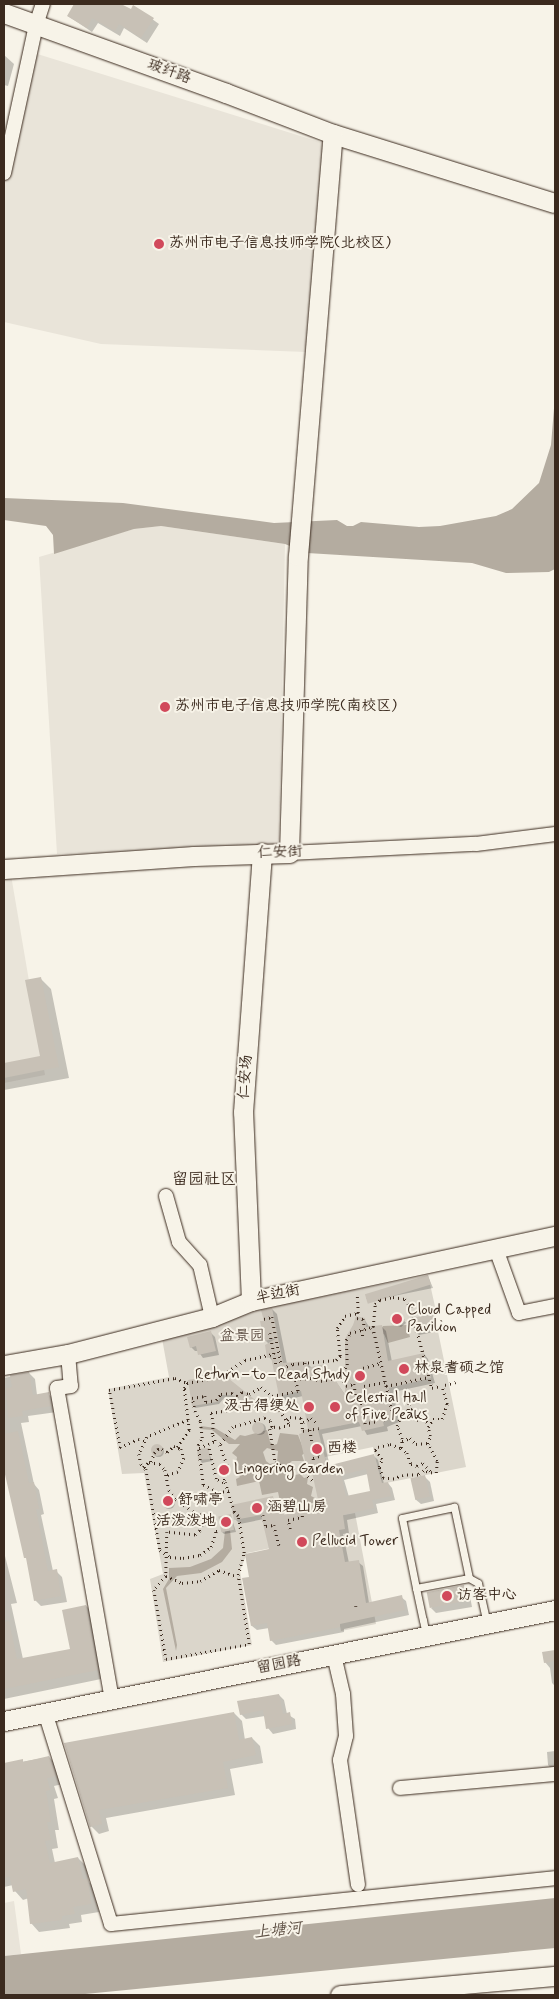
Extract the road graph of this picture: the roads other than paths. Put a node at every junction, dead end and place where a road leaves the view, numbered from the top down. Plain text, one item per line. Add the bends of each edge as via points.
1 (43, 4) edge
2 (4, 13) edge
3 (36, 25) junction
4 (333, 134) junction
5 (4, 173) edge
6 (555, 203) edge
7 (555, 834) edge
8 (289, 852) junction
9 (262, 853) junction
10 (4, 869) edge
11 (166, 1196) dead end
12 (555, 1236) edge
13 (496, 1249) junction
14 (251, 1301) junction
15 (555, 1306) edge
16 (212, 1316) junction
17 (68, 1354) junction
18 (4, 1365) edge
19 (469, 1578) junction
20 (416, 1588) junction
21 (555, 1610) edge
22 (487, 1624) junction
23 (426, 1636) junction
24 (334, 1655) junction
25 (112, 1699) junction
26 (45, 1712) junction
27 (4, 1721) edge
28 (555, 1774) edge
29 (400, 1788) dead end
30 (555, 1878) edge
31 (358, 1885) dead end
32 (555, 1976) edge
33 (340, 1995) edge

1 - 3 street
2 - 3 street, 玻纤路
3 - 4 street, 玻纤路
3 - 5 street
4 - 6 street, 玻纤路
4 - 8 street via 298,556
7 - 8 street, 仁安街 via 476,844
8 - 9 street, 仁安街
9 - 10 street, 仁安街
9 - 14 street, 仁安场 via 243,1112
11 - 16 street via 179,1242 200,1265
12 - 13 street, 半边街
13 - 14 street, 半边街
13 - 15 street via 519,1313
14 - 16 street, 半边街
16 - 17 street, 半边街
17 - 18 street, 半边街
17 - 25 street via 71,1386 57,1388
19 - 20 lane
19 - 20 lane via 454,1507 402,1518
19 - 22 lane via 478,1583
20 - 23 lane
21 - 22 street, 留园路
22 - 23 street, 留园路
23 - 24 street, 留园路
24 - 25 street, 留园路
24 - 31 street via 343,1694 346,1736 340,1760
25 - 26 street, 留园路
26 - 27 street, 留园路
26 - 30 street via 110,1924
28 - 29 street
32 - 33 street

